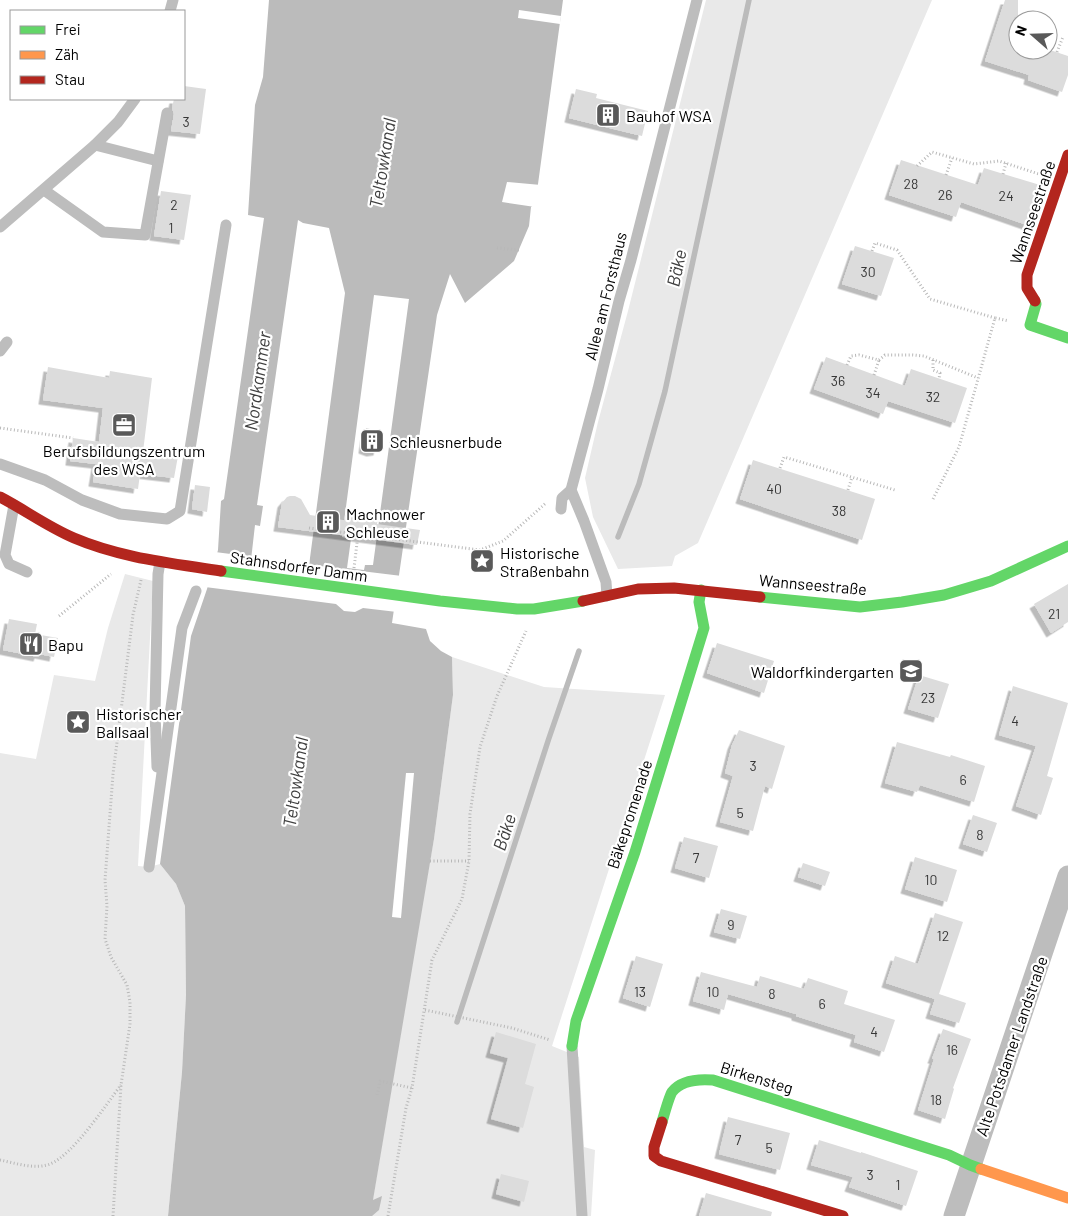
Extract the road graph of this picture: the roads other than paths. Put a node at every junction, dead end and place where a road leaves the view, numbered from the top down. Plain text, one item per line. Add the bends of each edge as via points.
1 (697, 0) edge
2 (134, 100) edge
3 (167, 113) dead end
4 (96, 145) junction
5 (1068, 155) edge
6 (158, 161) junction
7 (44, 190) junction
8 (226, 225) dead end
9 (0, 227) edge
10 (1068, 338) edge
11 (0, 464) edge
12 (571, 490) junction
13 (0, 497) edge
14 (14, 504) junction
15 (561, 509) dead end
16 (1068, 546) edge
17 (160, 562) junction
18 (27, 572) dead end
19 (701, 590) junction
20 (196, 591) dead end
21 (607, 596) junction
22 (158, 799) junction
23 (149, 867) dead end
24 (1068, 876) edge
25 (1060, 924) edge
26 (572, 1046) joint
27 (970, 1165) junction
28 (1068, 1198) edge
29 (582, 1216) edge
30 (843, 1216) edge
31 (954, 1216) edge

1 - 12 lane, Allee am Forsthaus
2 - 4 lane
3 - 6 lane
4 - 6 lane
4 - 7 lane
5 - 10 street, Wannseestraße via 1027,275 1027,288 1036,304 1030,325
6 - 7 lane via 145,235 103,232
7 - 9 lane
8 - 11 lane via 180,510 167,519 120,514 82,500 45,480
12 - 15 lane, Allee am Forsthaus via 562,498
12 - 21 lane via 606,582
13 - 14 street, Stahnsdorfer Damm
14 - 17 street, Stahnsdorfer Damm via 74,538 122,555
14 - 18 lane via 5,555 9,564
16 - 19 street, Wannseestraße via 991,581 944,595 902,602 860,606
17 - 21 street, Stahnsdorfer Damm via 491,607 534,609
17 - 22 lane via 155,712
19 - 21 street, Wannseestraße via 638,589
19 - 26 street, Bäkepromenade via 699,602 704,628 635,852 576,1021
20 - 22 lane via 182,628
22 - 23 lane
24 - 25 street, Alte Potsdamer Landstraße
25 - 27 street, Alte Potsdamer Landstraße
26 - 29 lane
27 - 28 street
27 - 30 street, Birkensteg via 949,1155 714,1080 689,1082 672,1092 654,1156 661,1161
27 - 31 street, Alte Potsdamer Landstraße

